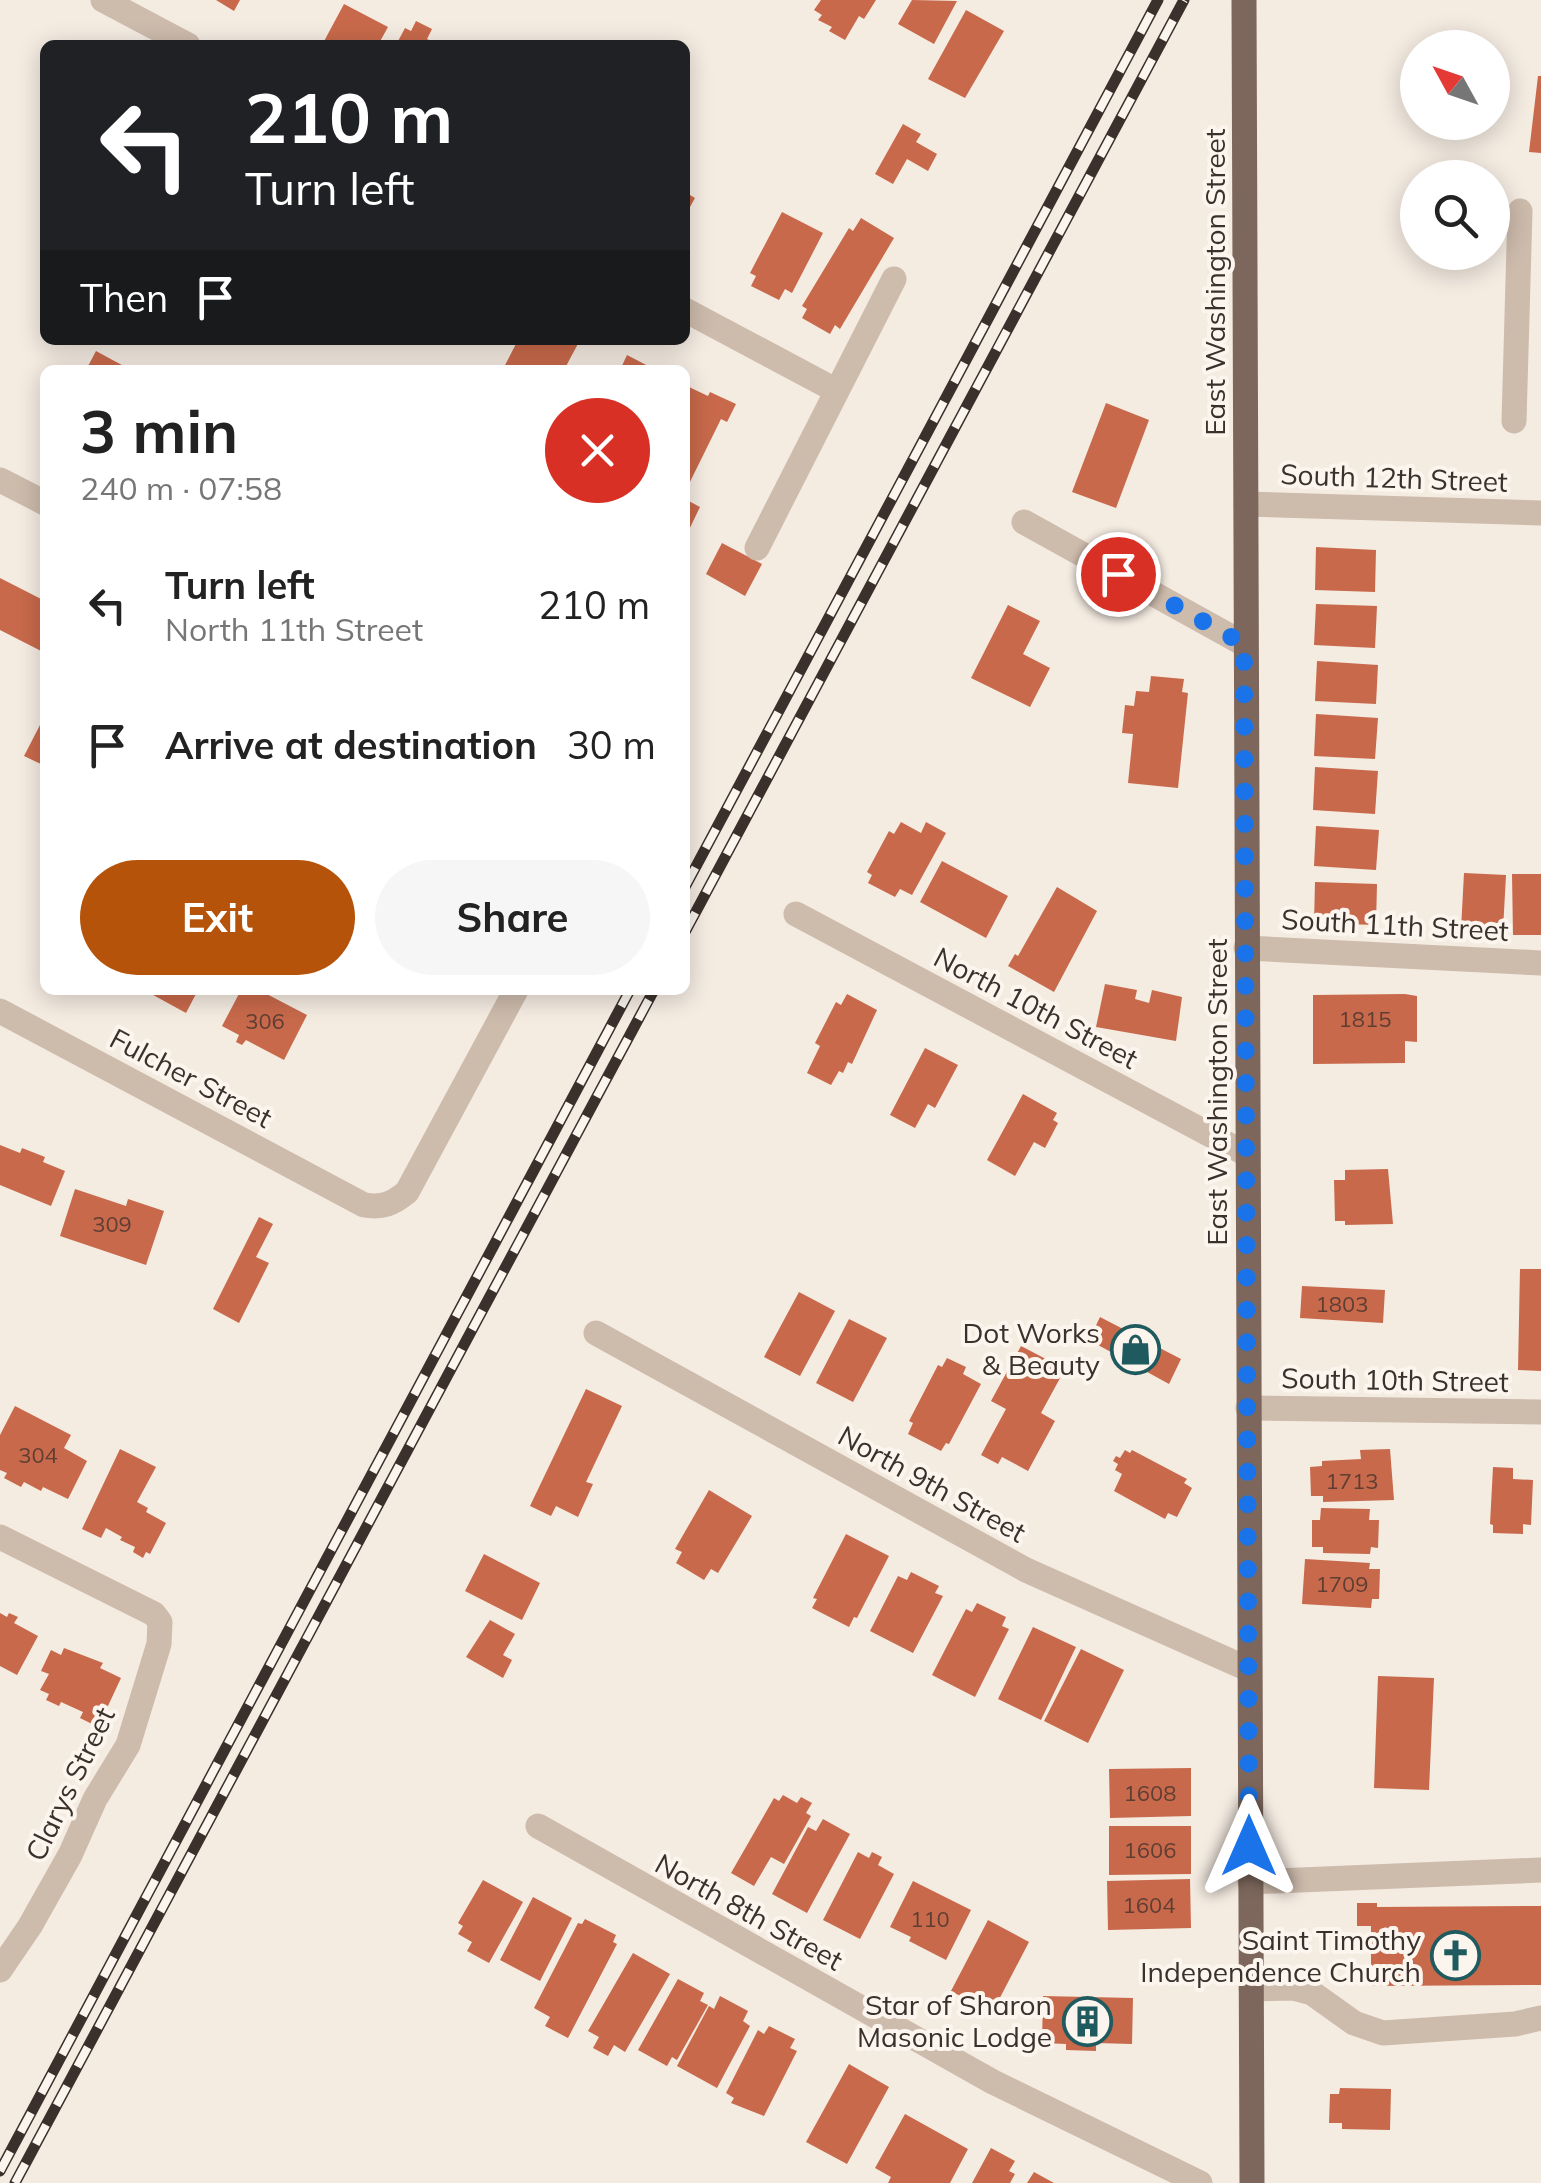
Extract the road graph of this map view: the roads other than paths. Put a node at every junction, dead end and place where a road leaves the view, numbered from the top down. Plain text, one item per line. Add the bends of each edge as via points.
1 (103, 0) edge
2 (1244, 0) edge
3 (179, 40) edge
4 (1520, 211) dead end
5 (894, 279) dead end
6 (690, 313) edge
7 (837, 391) junction
8 (1514, 422) dead end
9 (0, 480) edge
10 (40, 501) edge
11 (1246, 504) junction
12 (1541, 513) edge
13 (1024, 522) dead end
14 (757, 548) dead end
15 (1244, 644) junction
16 (796, 914) dead end
17 (1246, 948) junction
18 (1541, 963) edge
19 (513, 995) edge
20 (0, 1011) edge
21 (1248, 1155) junction
22 (596, 1334) dead end
23 (1248, 1408) junction
24 (1541, 1412) edge
25 (0, 1536) edge
26 (1248, 1670) junction
27 (538, 1826) dead end
28 (1541, 1870) edge
29 (1250, 1882) junction
30 (0, 1970) edge
31 (1250, 1989) junction
32 (1541, 2018) edge
33 (1200, 2183) edge
34 (1252, 2183) edge

1 - 3 street
2 - 11 main road, East Washington Street
4 - 8 street
5 - 7 street
6 - 7 street
7 - 14 street
9 - 10 street
11 - 12 street, South 12th Street
11 - 15 main road, East Washington Street
13 - 15 street
15 - 17 main road, East Washington Street
16 - 21 street, North 10th Street
17 - 18 street, South 11th Street
17 - 21 main road, East Washington Street
19 - 20 street, Fulcher Street via 407,1192 379,1208
21 - 23 main road, East Washington Street
22 - 26 street, North 9th Street via 1026,1570
23 - 24 street, South 10th Street
23 - 26 main road, East Washington Street
25 - 30 street, Clarys Street via 160,1622 128,1745
26 - 29 main road, East Washington Street
27 - 33 street, North 8th Street via 976,2073
28 - 29 street
29 - 31 main road, East Washington Street
31 - 32 street via 1312,1993 1354,2023 1382,2032
31 - 34 main road, East Washington Street

